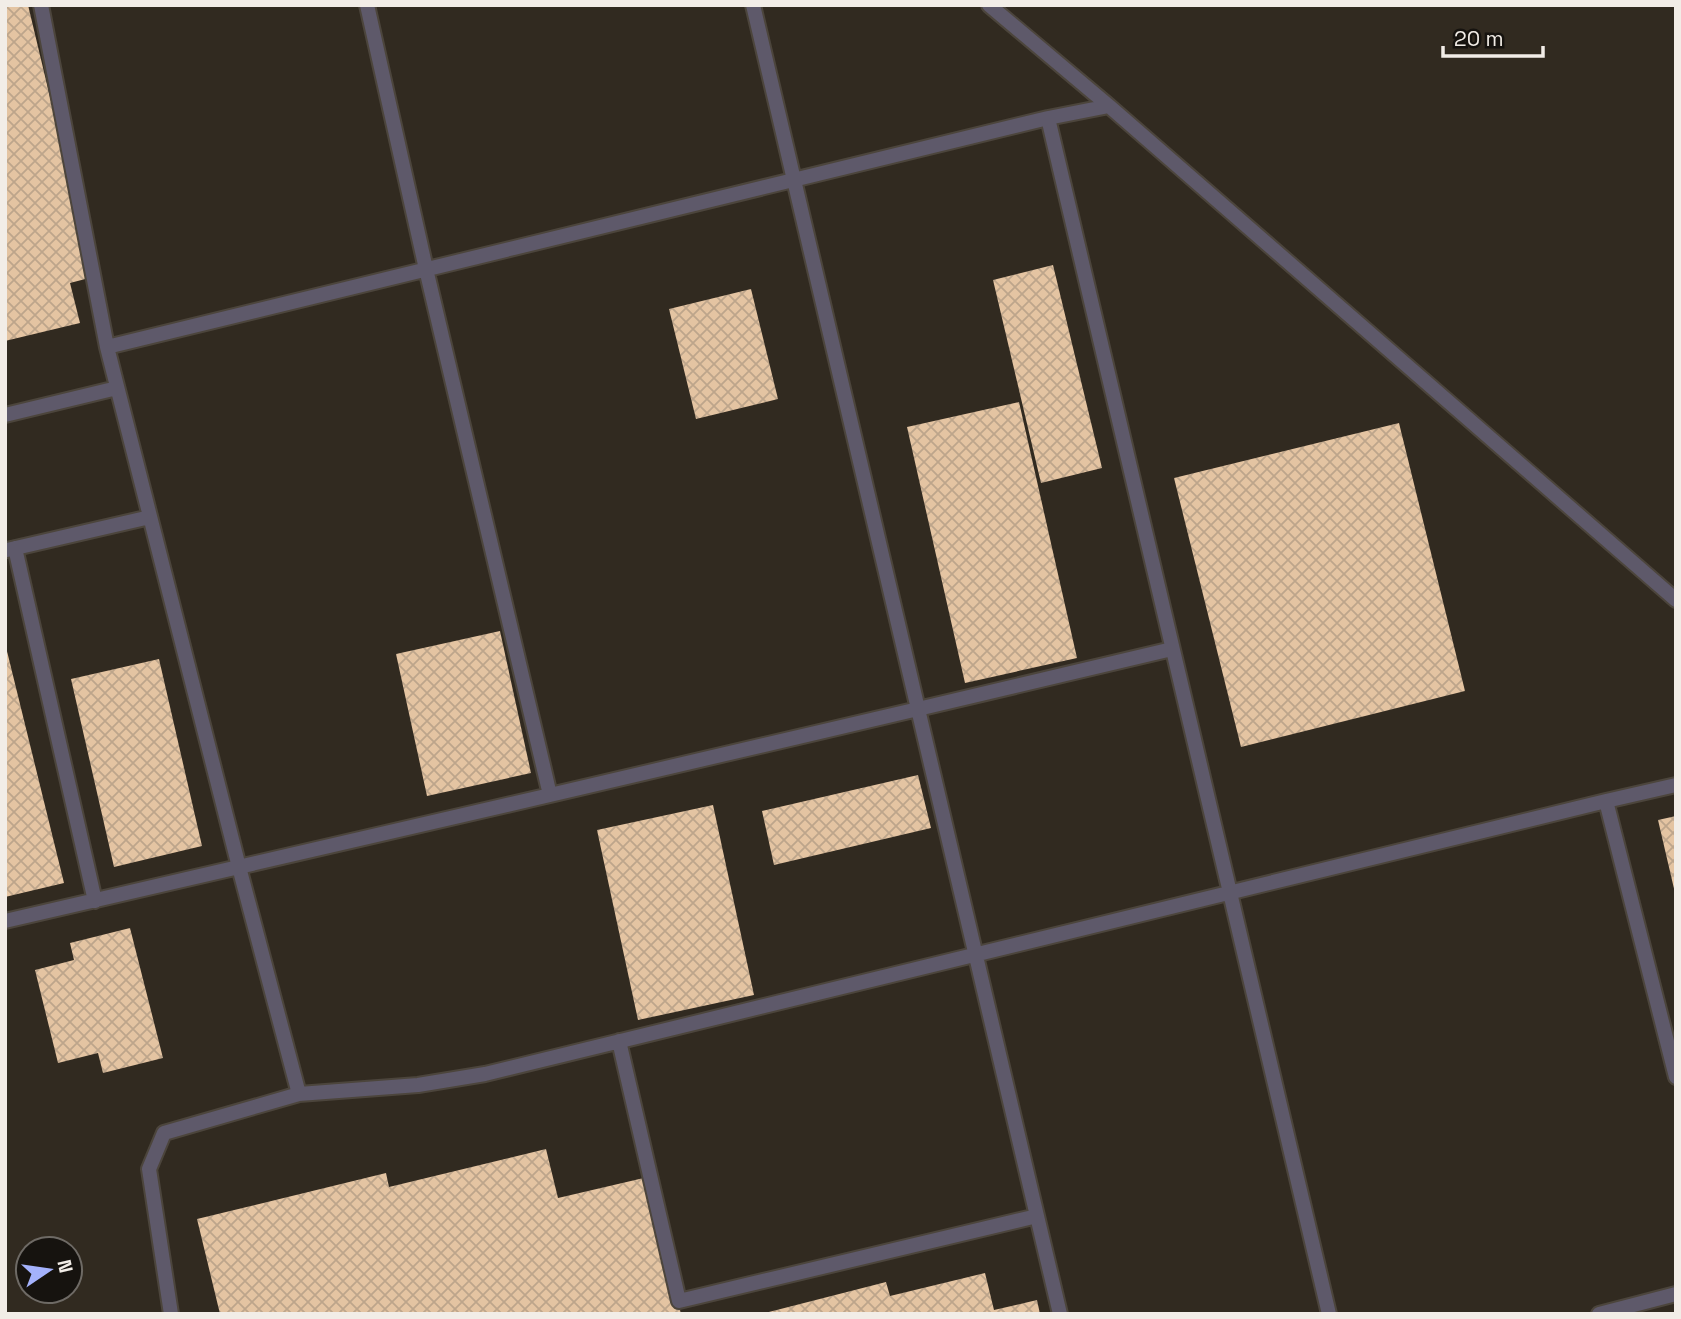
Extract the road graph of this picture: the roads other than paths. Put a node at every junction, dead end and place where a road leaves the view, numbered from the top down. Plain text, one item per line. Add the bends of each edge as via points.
1 (41, 5) edge
2 (367, 5) edge
3 (753, 5) edge
4 (989, 5) edge
5 (1109, 106) junction
6 (1048, 118) junction
7 (794, 181) junction
8 (426, 269) junction
9 (107, 347) junction
10 (117, 388) junction
11 (5, 415) edge
12 (150, 517) junction
13 (10, 550) edge
14 (1676, 600) edge
15 (1172, 649) junction
16 (918, 709) junction
17 (1676, 785) edge
18 (550, 795) junction
19 (1606, 801) junction
20 (239, 867) junction
21 (1230, 892) junction
22 (95, 901) junction
23 (5, 921) edge
24 (975, 954) junction
25 (619, 1041) junction
26 (1676, 1077) edge
27 (299, 1094) junction
28 (1037, 1216) junction
29 (1676, 1294) edge
30 (171, 1314) edge
31 (1060, 1314) edge
32 (1329, 1314) edge
33 (1599, 1314) edge

1 - 9 lane
2 - 8 lane
3 - 7 lane
4 - 5 lane
5 - 6 lane
5 - 14 lane
6 - 7 lane
6 - 15 lane
7 - 8 lane
7 - 16 lane
8 - 9 lane
8 - 18 lane
9 - 10 lane
10 - 11 lane
10 - 12 lane
12 - 13 lane
12 - 20 lane
13 - 22 lane
15 - 16 lane
15 - 21 lane
16 - 18 lane
16 - 24 lane
17 - 19 lane
18 - 20 lane
19 - 21 lane
19 - 26 lane
20 - 22 lane
20 - 27 lane
21 - 24 lane
21 - 32 lane
22 - 23 lane
24 - 25 lane
24 - 28 lane
25 - 27 lane via 458,1078
25 - 28 lane via 679,1301
27 - 30 lane via 164,1133 149,1169
28 - 31 lane
29 - 33 lane

